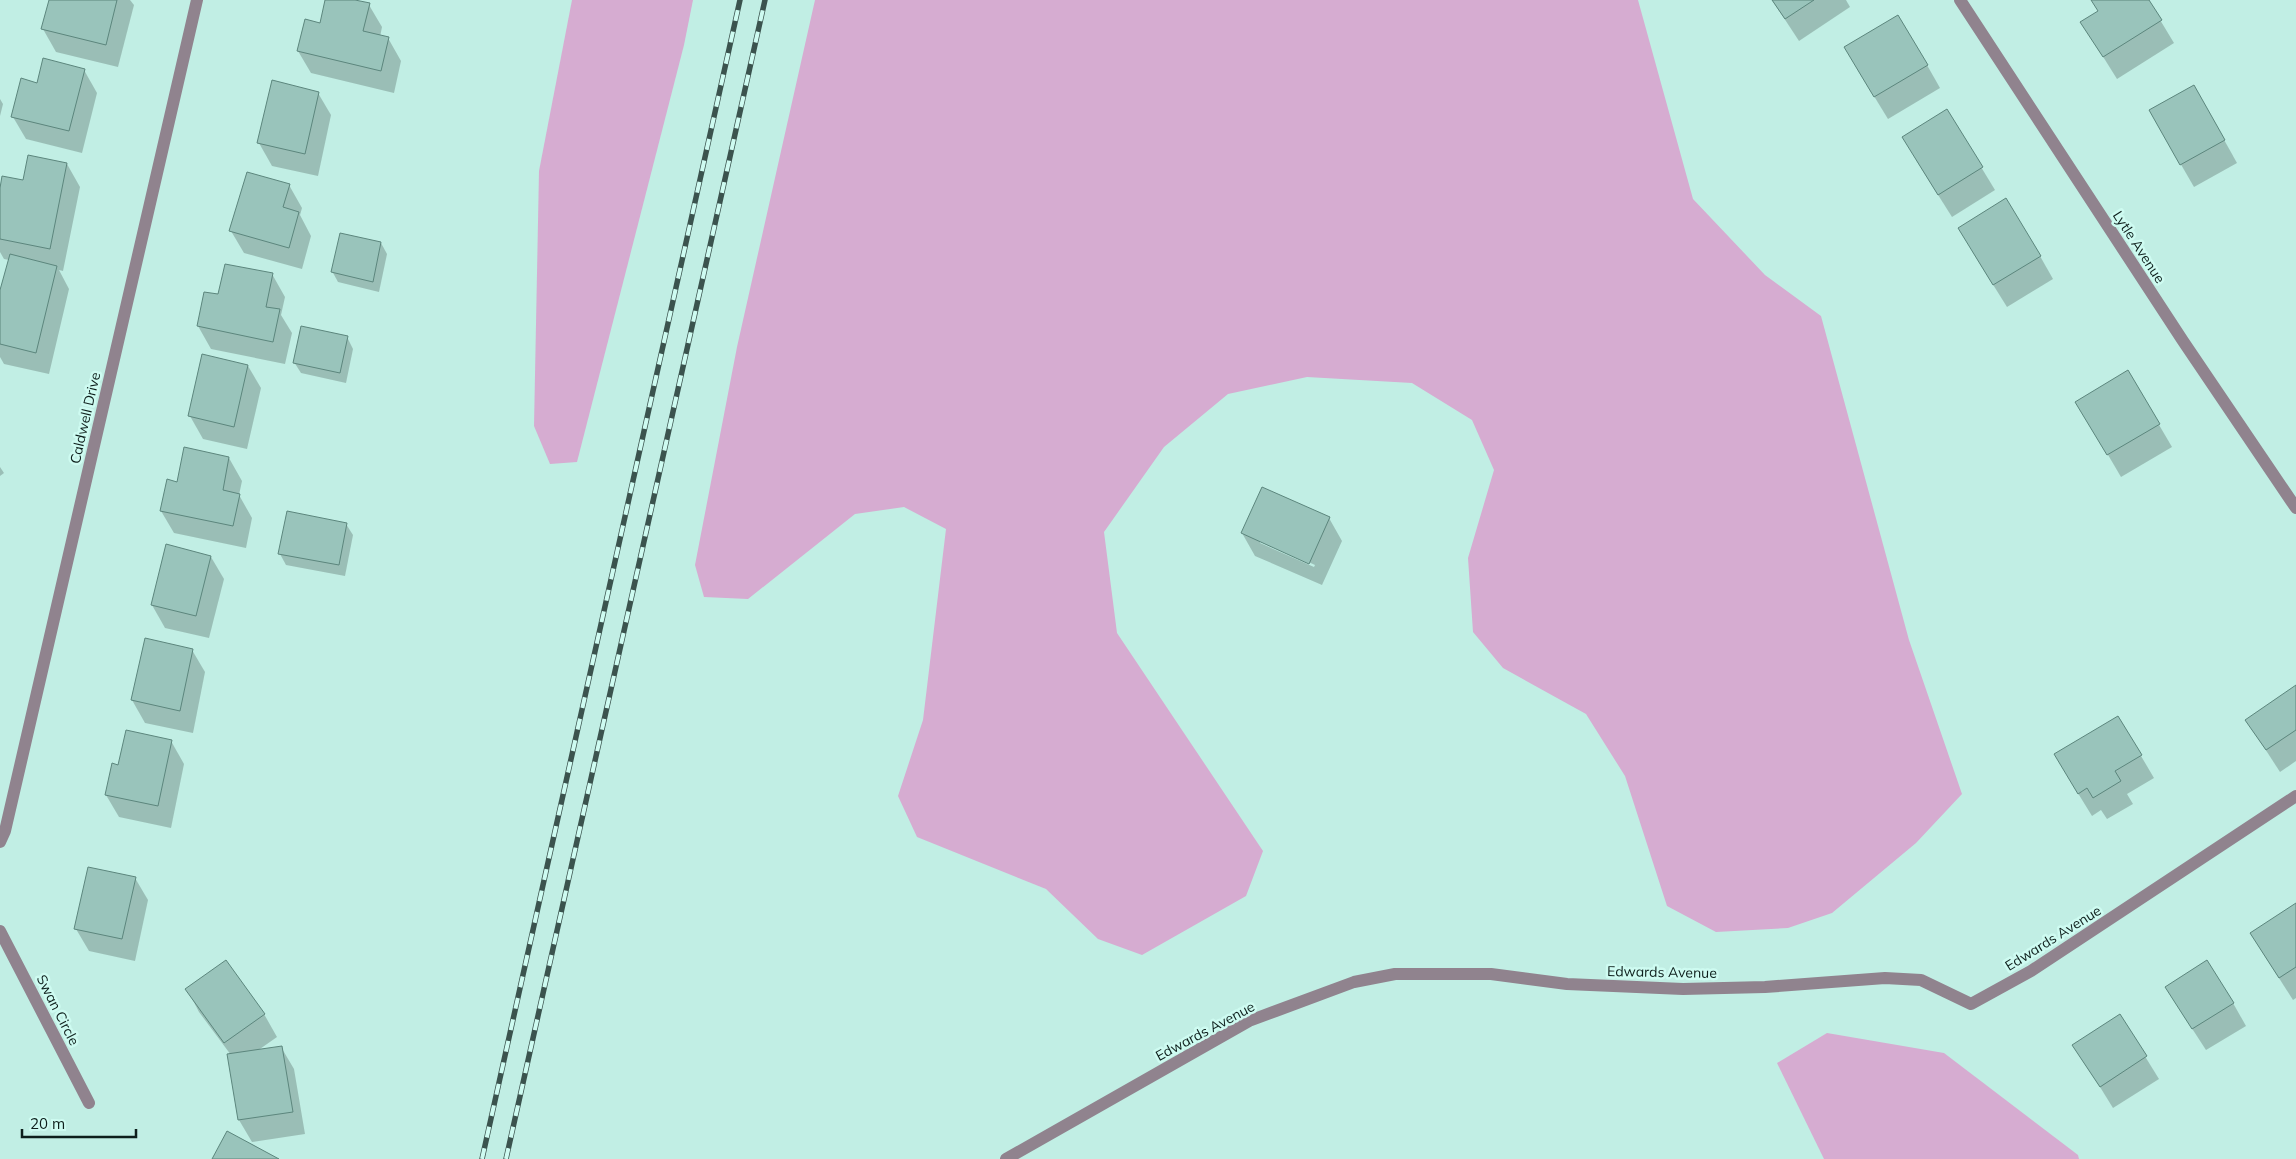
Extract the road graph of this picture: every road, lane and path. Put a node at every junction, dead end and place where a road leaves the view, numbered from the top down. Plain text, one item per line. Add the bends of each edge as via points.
1 (197, 0) edge
2 (1960, 0) edge
3 (2296, 508) edge
4 (2296, 796) edge
5 (0, 842) edge
6 (0, 931) edge
7 (89, 1103) dead end
8 (1006, 1159) edge

1 - 5 street, Caldwell Drive
2 - 3 street, Lytle Avenue
4 - 8 street, Edwards Avenue via 2031,971 1971,1004 1921,980 1886,978 1684,990 1568,984 1491,974 1395,974 1354,982 1249,1021
6 - 7 street, Swan Circle

